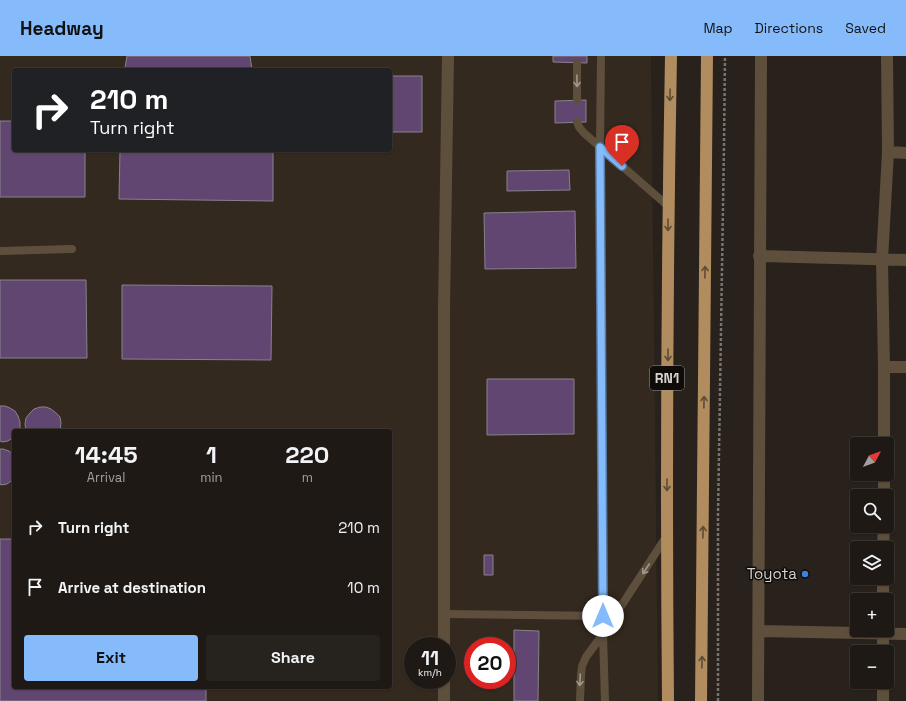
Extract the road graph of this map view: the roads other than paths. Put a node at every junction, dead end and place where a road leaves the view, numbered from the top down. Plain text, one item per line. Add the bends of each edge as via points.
1 (448, 56) edge
2 (601, 56) edge
3 (671, 56) edge
4 (707, 56) edge
5 (761, 56) edge
6 (887, 56) edge
7 (577, 63) dead end
8 (578, 100) dead end
9 (578, 122) dead end
10 (600, 147) junction
11 (888, 152) junction
12 (906, 153) edge
13 (668, 206) junction
14 (72, 249) dead end
15 (0, 252) edge
16 (760, 256) junction
17 (882, 260) junction
18 (906, 260) edge
19 (884, 367) junction
20 (906, 367) edge
21 (884, 437) edge
22 (667, 536) junction
23 (444, 614) junction
24 (603, 616) junction
25 (759, 631) junction
26 (850, 632) edge
27 (894, 633) edge
28 (603, 634) junction
29 (906, 634) edge
30 (444, 637) edge
31 (444, 689) edge
32 (883, 689) edge
33 (444, 701) edge
34 (580, 701) edge
35 (605, 701) edge
36 (668, 701) edge
37 (701, 701) edge
38 (758, 701) edge
39 (883, 701) edge

1 - 23 street via 444,309
2 - 10 lane
3 -> 13 highway, RN1
37 -> 4 highway, RN1
5 - 16 street
6 - 11 street
7 -> 8 lane
9 - 10 lane via 584,133
10 - 13 lane
10 - 24 lane
11 - 12 street
11 - 17 street
13 -> 22 highway, RN1
14 - 15 lane
16 - 17 street
16 - 25 street
17 - 18 street
17 - 19 street
19 - 20 street
19 - 21 street
22 -> 28 lane
22 - 36 highway, RN1
23 - 24 lane
23 - 30 street
24 - 28 lane
25 - 26 street
25 - 38 street
27 - 29 street
28 -> 34 lane via 582,666
28 - 35 lane
31 - 33 street
32 - 39 street

